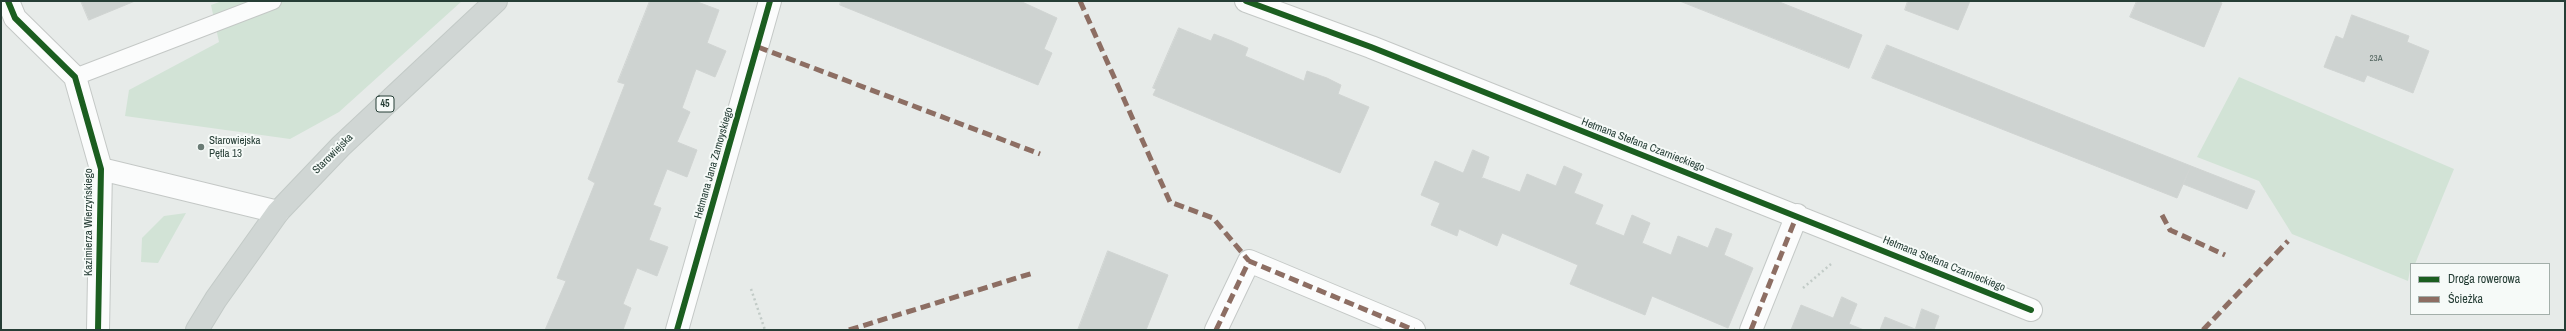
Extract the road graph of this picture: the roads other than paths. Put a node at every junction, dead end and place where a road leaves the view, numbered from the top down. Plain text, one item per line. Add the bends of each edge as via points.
1 (8, 1) edge
2 (273, 1) edge
3 (496, 1) edge
4 (770, 1) edge
5 (1246, 1) edge
6 (75, 76) junction
7 (101, 169) junction
8 (278, 212) junction
9 (1797, 215) junction
10 (2031, 310) dead end
11 (98, 330) edge
12 (197, 330) edge
13 (676, 330) edge
14 (1216, 330) edge
15 (1414, 330) edge
16 (1751, 330) edge

1 - 6 street via 14,18
2 - 6 lane
3 - 8 main road, Starowiejska / 45 via 341,146
4 - 13 street, Hetmana Jana Zamoyskiego
5 - 9 street, Hetmana Stefana Czarnieckiego via 1371,47
6 - 7 street, Kazimierza Wierzyńskiego
7 - 8 street, Kazimierza Wierzyńskiego
7 - 11 street, Kazimierza Wierzyńskiego
8 - 12 main road, Starowiejska / 45
9 - 10 street, Hetmana Stefana Czarnieckiego
9 - 16 street
14 - 15 street via 1249,262

